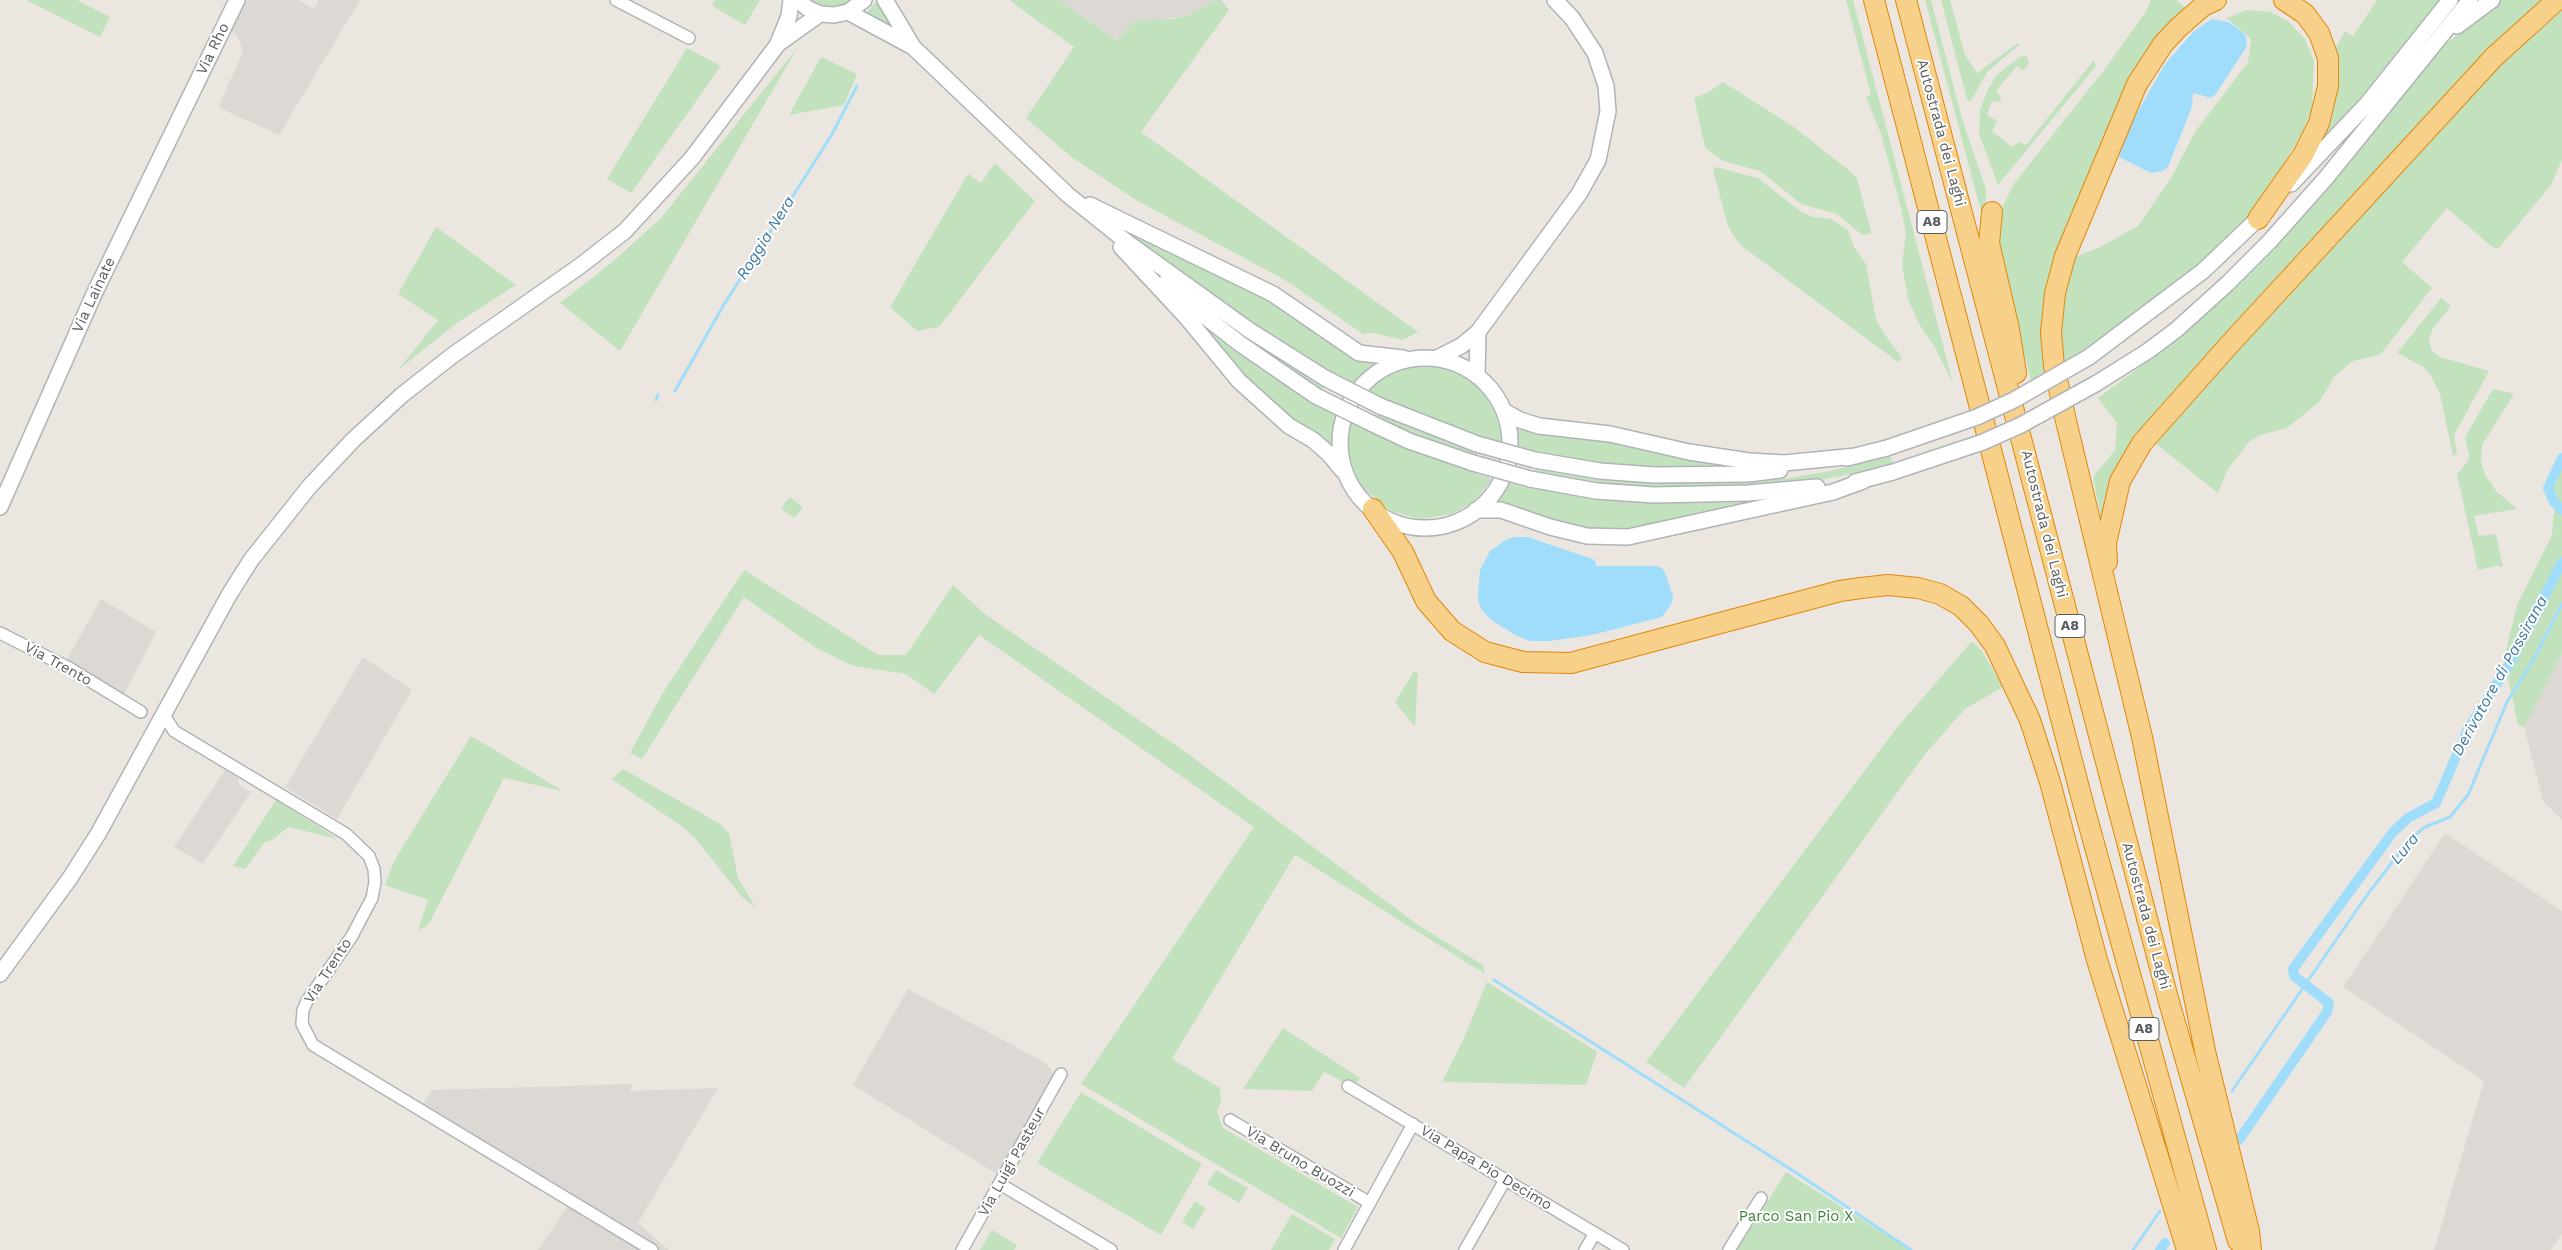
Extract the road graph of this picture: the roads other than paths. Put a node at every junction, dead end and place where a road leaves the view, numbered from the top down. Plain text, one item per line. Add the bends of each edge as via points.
1 (237, 0) edge
2 (616, 0) edge
3 (791, 0) edge
4 (798, 0) edge
5 (864, 0) edge
6 (885, 0) edge
7 (1555, 0) edge
8 (1874, 0) edge
9 (1906, 0) edge
10 (2216, 0) edge
11 (2284, 0) edge
12 (2450, 0) edge
13 (2470, 0) edge
14 (2492, 0) edge
15 (2557, 0) edge
16 (848, 12) junction
17 (820, 14) junction
18 (689, 38) dead end
19 (778, 44) junction
20 (2433, 46) junction
21 (913, 47) junction
22 (189, 99) joint
23 (1068, 195) junction
24 (1992, 212) dead end
25 (2258, 219) junction
26 (1128, 243) junction
27 (1478, 332) junction
28 (1414, 358) junction
29 (1437, 358) junction
30 (1477, 376) junction
31 (1504, 411) junction
32 (1856, 456) junction
33 (2026, 457) junction
34 (1346, 474) junction
35 (1863, 481) junction
36 (2, 498) edge
37 (1373, 510) junction
38 (1476, 510) junction
39 (0, 633) edge
40 (2119, 638) junction
41 (141, 712) dead end
42 (164, 715) junction
43 (174, 731) junction
44 (155, 732) junction
45 (0, 974) edge
46 (1061, 1074) dead end
47 (1348, 1086) dead end
48 (1230, 1120) dead end
49 (1413, 1124) junction
50 (1505, 1180) junction
51 (1000, 1184) junction
52 (1761, 1198) dead end
53 (1370, 1203) junction
54 (1595, 1233) junction
55 (652, 1250) edge
56 (962, 1250) edge
57 (1111, 1250) edge
58 (1344, 1250) edge
59 (1465, 1250) edge
60 (1585, 1250) edge
61 (1623, 1250) edge
62 (1729, 1250) edge
63 (2187, 1250) edge
64 (2206, 1250) edge
65 (2241, 1250) edge
66 (2251, 1250) edge

1 - 22 main road, Via Rho
2 - 18 street
3 - 19 main road
4 - 17 main road
5 - 16 main road
6 - 21 main road
7 - 27 main road via 1572,18 1595,53 1606,86 1608,111 1604,135 1598,160 1580,194
8 - 64 highway, Autostrada dei Laghi / A8 via 2082,797
9 - 33 highway, Autostrada dei Laghi / A8
10 - 40 highway via 2178,28 2137,84 2070,240 2055,294 2051,333 2054,366
11 - 25 highway via 2305,14 2319,33 2328,58 2328,86 2318,123 2303,155
12 - 25 main road via 2367,104
13 - 20 main road
14 - 20 main road
15 - 40 highway via 2494,57 2142,443 2120,480 2106,543
16 - 17 main road
16 - 21 main road
17 - 19 main road
19 - 42 main road via 692,158 625,231 402,395 308,487 263,544 229,595
20 - 35 main road, bridge via 2326,178 2228,283 2169,335 2097,383 2021,425 1983,442
21 - 23 main road
22 - 36 main road, Via Lainate via 66,354
23 - 26 main road
23 - 28 main road via 1273,294 1359,353
23 - 34 main road via 1150,276 1239,381 1289,426 1330,454
24 - 33 highway via 1989,242 2009,328
25 - 32 main road, bridge via 2203,271 2089,357 2022,396 1977,417
26 - 32 main road, bridge via 1249,330 1325,378 1380,406 1477,444 1535,460 1600,471 1684,476 1792,469
26 - 35 main road, bridge via 1198,311 1275,370 1316,396 1371,423 1473,463 1530,479 1596,491 1654,496 1748,494
27 - 29 main road
27 - 30 main road
28 - 29 main road
28 - 34 main road via 1374,374 1346,409 1340,453
29 - 30 main road via 1458,364
30 - 31 main road via 1493,392
31 - 32 main road via 1539,426 1610,434 1689,452 1749,461 1784,463
31 - 38 main road via 1509,433 1507,462 1492,495
33 - 65 highway, Autostrada dei Laghi / A8 via 2169,1002
34 - 37 main road via 1357,494
35 - 38 main road via 1833,492 1628,537 1587,536 1501,510
37 - 38 main road via 1392,521 1413,527 1450,523
37 - 63 highway via 1404,552 1426,601 1452,631 1485,652 1523,662 1572,663 1861,588 1888,585 1918,588 1940,594 1961,606 1995,646 2030,720 2050,782 2097,960
39 - 41 street, Via Trento via 69,668
40 - 66 highway via 2205,1051
42 - 43 street
42 - 44 main road
43 - 44 street
43 - 55 street, Via Trento via 346,834 369,856 375,875 372,898 352,936 303,1010 302,1024 312,1045
44 - 45 main road via 70,878
46 - 51 street, Via Luigi Pasteur
47 - 49 street, Via Papa Pio Decimo
48 - 53 street, Via Bruno Buozzi
49 - 50 street, Via Papa Pio Decimo
49 - 53 street, Via Bruno Buozzi
50 - 54 street, Via Papa Pio Decimo
50 - 59 street
51 - 56 street, Via Luigi Pasteur
51 - 57 street
52 - 62 street
53 - 58 street, Via Bruno Buozzi
54 - 60 street
54 - 61 street, Via Papa Pio Decimo

